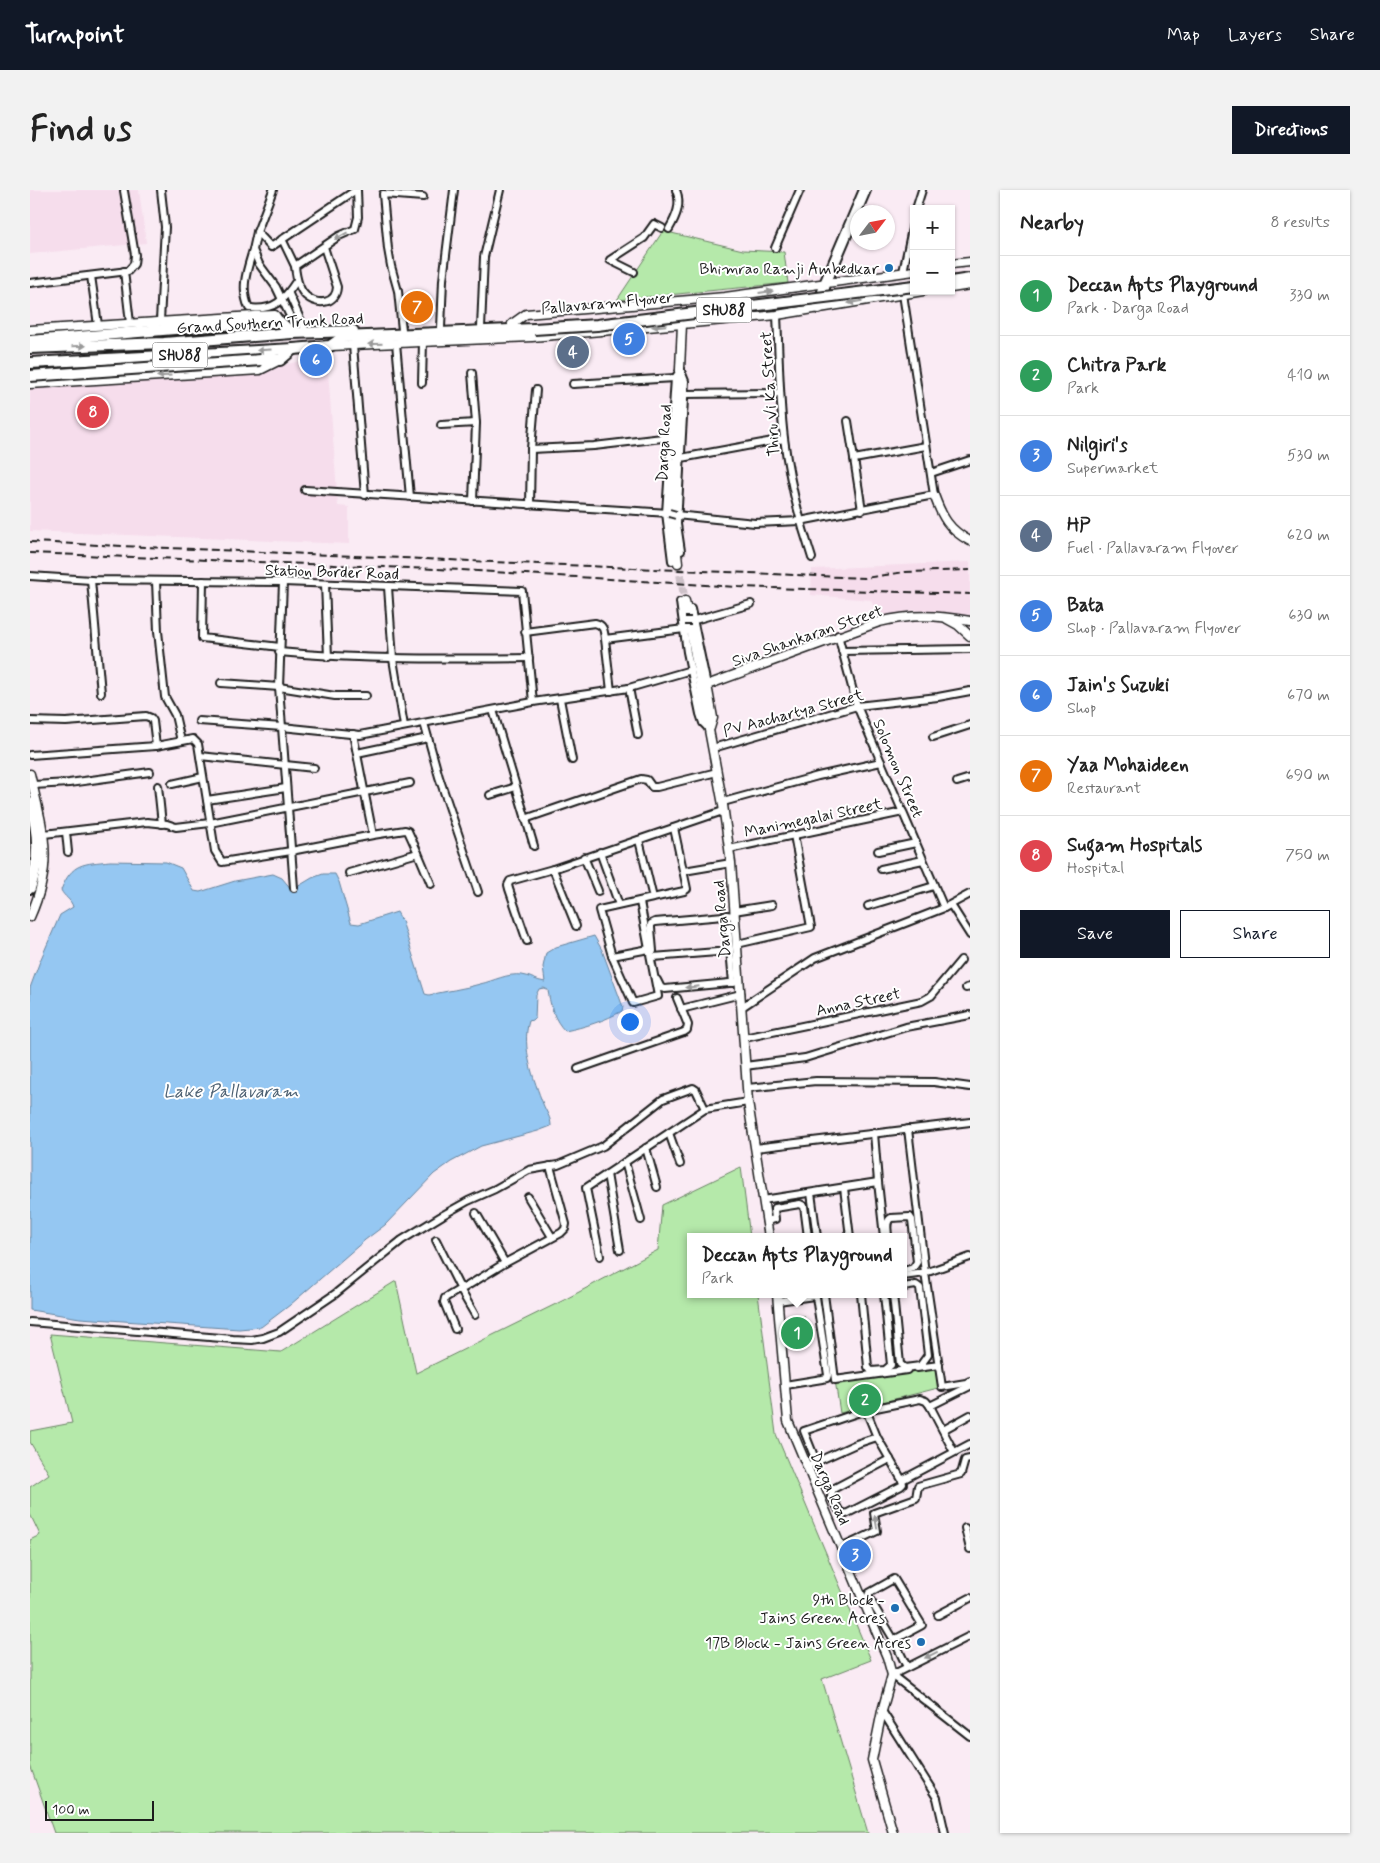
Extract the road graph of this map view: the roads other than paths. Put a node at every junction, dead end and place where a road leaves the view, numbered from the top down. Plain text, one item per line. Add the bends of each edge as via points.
1 (161, 190) edge
2 (273, 190) edge
3 (357, 190) edge
4 (454, 190) edge
5 (500, 190) edge
6 (676, 190) edge
7 (800, 190) edge
8 (864, 190) edge
9 (922, 190) edge
10 (124, 191) edge
11 (423, 197) dead end
12 (917, 205) edge
13 (257, 232) junction
14 (910, 238) edge
15 (282, 239) junction
16 (324, 247) junction
17 (775, 248) dead end
18 (253, 250) junction
19 (970, 262) edge
20 (955, 264) edge
21 (295, 266) junction
22 (124, 271) junction
23 (910, 271) edge
24 (634, 272) dead end
25 (903, 272) junction
26 (970, 273) edge
27 (955, 275) edge
28 (91, 276) junction
29 (970, 279) edge
30 (297, 280) junction
31 (910, 281) edge
32 (955, 281) edge
33 (30, 283) edge
34 (825, 284) junction
35 (970, 285) edge
36 (910, 286) edge
37 (955, 287) edge
38 (910, 293) edge
39 (288, 294) junction
40 (904, 294) junction
41 (282, 301) junction
42 (819, 308) junction
43 (777, 315) junction
44 (160, 321) junction
45 (280, 322) junction
46 (130, 323) junction
47 (682, 324) junction
48 (98, 326) junction
49 (534, 326) junction
50 (512, 327) junction
51 (441, 328) junction
52 (481, 328) junction
53 (30, 330) edge
54 (402, 330) junction
55 (299, 333) junction
56 (30, 340) edge
57 (424, 341) junction
58 (396, 343) junction
59 (353, 345) junction
60 (330, 346) junction
61 (30, 348) edge
62 (293, 349) junction
63 (97, 359) junction
64 (280, 360) junction
65 (30, 363) edge
66 (680, 370) junction
67 (472, 372) dead end
68 (30, 376) edge
69 (675, 378) junction
70 (99, 380) junction
71 (422, 383) dead end
72 (30, 384) edge
73 (573, 384) dead end
74 (536, 390) dead end
75 (780, 393) junction
76 (684, 394) junction
77 (848, 421) dead end
78 (476, 423) junction
79 (441, 425) dead end
80 (671, 437) junction
81 (784, 439) junction
82 (926, 446) junction
83 (531, 449) junction
84 (681, 458) junction
85 (854, 459) junction
86 (970, 460) edge
87 (930, 474) junction
88 (305, 490) dead end
89 (365, 495) junction
90 (934, 495) junction
91 (410, 497) junction
92 (473, 501) junction
93 (530, 504) junction
94 (862, 510) junction
95 (672, 514) junction
96 (800, 521) junction
97 (970, 541) edge
98 (681, 552) dead end
99 (812, 558) dead end
100 (675, 562) joint
101 (30, 576) edge
102 (90, 580) junction
103 (156, 581) junction
104 (203, 581) junction
105 (283, 582) junction
106 (325, 584) junction
107 (388, 587) junction
108 (682, 602) joint
109 (751, 604) dead end
110 (692, 609) dead end
111 (943, 616) junction
112 (688, 621) junction
113 (970, 621) edge
114 (684, 629) junction
115 (525, 632) junction
116 (838, 635) junction
117 (970, 636) edge
118 (605, 639) junction
119 (970, 649) edge
120 (280, 650) junction
121 (842, 652) junction
122 (328, 657) junction
123 (529, 658) junction
124 (393, 659) junction
125 (691, 670) junction
126 (221, 683) dead end
127 (707, 685) junction
128 (278, 687) junction
129 (629, 688) junction
130 (611, 690) junction
131 (970, 691) edge
132 (101, 693) dead end
133 (366, 696) dead end
134 (560, 699) junction
135 (533, 702) junction
136 (857, 706) junction
137 (493, 710) junction
138 (199, 721) dead end
139 (30, 722) edge
140 (424, 723) junction
141 (970, 725) edge
142 (404, 726) junction
143 (282, 727) junction
144 (710, 729) junction
145 (353, 734) junction
146 (638, 735) dead end
147 (933, 737) dead end
148 (428, 738) junction
149 (181, 741) junction
150 (156, 746) junction
151 (713, 748) junction
152 (357, 752) junction
153 (30, 755) edge
154 (200, 756) junction
155 (572, 760) dead end
156 (882, 762) junction
157 (285, 765) junction
158 (314, 768) dead end
159 (150, 772) dead end
160 (718, 772) junction
161 (30, 774) edge
162 (203, 777) junction
163 (970, 778) edge
164 (956, 782) dead end
165 (410, 783) dead end
166 (172, 784) dead end
167 (32, 785) junction
168 (158, 786) dead end
169 (516, 787) junction
170 (286, 788) junction
171 (365, 793) junction
172 (490, 795) dead end
173 (207, 800) junction
174 (723, 802) junction
175 (30, 804) edge
176 (288, 808) junction
177 (723, 811) junction
178 (903, 812) junction
179 (525, 819) junction
180 (210, 823) junction
181 (162, 824) junction
182 (674, 828) junction
183 (66, 832) junction
184 (44, 834) junction
185 (373, 835) junction
186 (794, 835) junction
187 (639, 840) junction
188 (916, 843) junction
189 (534, 846) dead end
190 (729, 849) junction
191 (292, 851) junction
192 (878, 851) dead end
193 (68, 852) dead end
194 (418, 852) junction
195 (600, 852) junction
196 (584, 857) junction
197 (923, 860) junction
198 (731, 863) junction
199 (553, 869) junction
200 (881, 869) dead end
201 (684, 871) junction
202 (349, 873) dead end
203 (431, 884) dead end
204 (934, 886) junction
205 (30, 887) edge
206 (294, 888) dead end
207 (598, 891) dead end
208 (478, 892) dead end
209 (970, 894) edge
210 (654, 898) junction
211 (640, 902) junction
212 (619, 905) junction
213 (772, 905) dead end
214 (951, 905) junction
215 (868, 906) dead end
216 (944, 908) junction
217 (732, 914) junction
218 (30, 917) edge
219 (576, 926) dead end
220 (970, 935) edge
221 (527, 941) dead end
222 (737, 944) junction
223 (649, 949) junction
224 (730, 951) junction
225 (612, 956) junction
226 (653, 956) junction
227 (961, 960) dead end
228 (737, 982) junction
229 (741, 994) junction
230 (677, 998) dead end
231 (742, 1007) junction
232 (681, 1009) junction
233 (970, 1015) edge
234 (744, 1038) junction
235 (745, 1066) junction
236 (578, 1069) dead end
237 (970, 1087) edge
238 (747, 1088) junction
239 (748, 1102) junction
240 (705, 1109) junction
241 (970, 1122) edge
242 (908, 1129) junction
243 (669, 1133) junction
244 (874, 1133) junction
245 (646, 1148) junction
246 (755, 1148) junction
247 (625, 1162) junction
248 (680, 1164) dead end
249 (550, 1166) junction
250 (607, 1174) junction
251 (878, 1182) junction
252 (657, 1187) dead end
253 (844, 1188) junction
254 (811, 1193) junction
255 (528, 1197) dead end
256 (763, 1200) junction
257 (476, 1213) dead end
258 (641, 1220) dead end
259 (766, 1221) junction
260 (768, 1233) edge
261 (807, 1233) edge
262 (816, 1233) edge
263 (850, 1233) edge
264 (884, 1233) edge
265 (888, 1233) edge
266 (552, 1237) junction
267 (436, 1240) dead end
268 (620, 1250) dead end
269 (600, 1256) dead end
270 (970, 1257) edge
271 (505, 1263) junction
272 (907, 1270) edge
273 (925, 1273) junction
274 (907, 1275) edge
275 (907, 1286) edge
276 (461, 1289) junction
277 (777, 1298) edge
278 (816, 1298) edge
279 (825, 1298) edge
280 (859, 1298) edge
281 (859, 1298) edge
282 (884, 1298) edge
283 (891, 1298) edge
284 (892, 1298) edge
285 (475, 1315) dead end
286 (30, 1322) edge
287 (455, 1329) dead end
288 (938, 1365) junction
289 (899, 1371) junction
290 (867, 1376) junction
291 (970, 1381) edge
292 (785, 1385) junction
293 (970, 1386) edge
294 (930, 1406) junction
295 (866, 1410) junction
296 (970, 1415) edge
297 (943, 1430) junction
298 (877, 1437) junction
299 (970, 1444) edge
300 (954, 1452) junction
301 (890, 1459) junction
302 (970, 1459) edge
303 (816, 1462) junction
304 (807, 1466) junction
305 (902, 1480) junction
306 (965, 1528) dead end
307 (841, 1548) junction
308 (970, 1549) edge
309 (970, 1598) edge
310 (938, 1615) dead end
311 (970, 1636) edge
312 (894, 1640) junction
313 (907, 1667) junction
314 (892, 1675) junction
315 (882, 1710) junction
316 (970, 1736) edge
317 (893, 1833) edge
318 (945, 1833) edge

1 - 44 street via 165,227
2 - 13 street
3 - 15 street
3 -> 16 street via 357,226
4 - 51 street via 443,280
5 - 52 street via 484,257
6 - 24 street via 680,202 666,229 654,224 644,238 610,260
7 - 17 street
8 - 34 main road
9 - 12 street
10 - 22 street via 135,255 132,267
11 - 54 street via 383,194 388,249 398,291
13 - 15 street via 271,246
13 - 18 street
14 - 25 street
15 - 21 street
16 - 21 street
16 - 30 street via 337,287 335,294 323,303 317,303 305,295
18 - 41 street
18 - 41 street via 244,280 249,308 272,307
19 - 20 street
21 - 30 street
22 - 28 street
22 - 46 street
23 - 25 street
25 - 34 street
26 - 27 main road
28 - 33 street
28 - 48 street
29 - 32 main road
30 - 39 street
31 - 49 main road, Pallavaram Flyover / SHU88, bridge via 716,307
34 - 42 main road
50 -> 34 street via 526,314 726,297
35 - 37 street
36 - 49 main road, Pallavaram Flyover / SHU88, bridge via 597,325
38 - 40 street
39 - 41 street
39 - 55 street
40 -> 42 street
40 - 82 street
41 - 55 street
42 - 43 street
43 - 47 street
43 - 75 street, Thiru Vi Ka Street
44 - 45 street via 275,315
44 - 46 street
45 - 55 main road
45 - 56 main road
46 - 48 street
47 -> 57 street via 532,337
47 - 66 street, Darga Road
48 - 53 street
49 - 50 main road, Pallavaram Flyover / SHU88
50 - 52 main road, Grand Southern Trunk Road / SHU88
50 - 60 main road, SHU88 via 343,337
51 - 52 main road, Grand Southern Trunk Road / SHU88
51 - 54 main road, Grand Southern Trunk Road / SHU88
54 - 55 main road, Grand Southern Trunk Road / SHU88
61 -> 55 main road, Grand Southern Trunk Road / SHU88
57 - 58 street
57 - 71 street
58 -> 59 street
58 - 91 street
59 - 60 street
59 - 89 street
60 - 62 main road, Grand Southern Trunk Road / SHU88
62 -> 63 main road, Grand Southern Trunk Road / SHU88
62 - 64 main road
63 - 65 main road, Grand Southern Trunk Road / SHU88
63 - 70 main road
64 - 68 main road, bridge
64 -> 70 street via 260,370
66 - 69 street
66 - 76 street via 685,381
66 - 100 street, Darga Road via 672,509
67 - 78 street
69 - 73 street
69 - 80 street
70 - 72 street
74 - 83 street
75 - 76 street
75 - 81 street, Thiru Vi Ka Street
76 - 84 street
77 - 85 street
78 - 79 street
78 - 92 street
80 - 83 street
80 - 95 street
81 - 84 street
81 - 96 street, Thiru Vi Ka Street
82 - 85 street
82 - 87 street
83 - 93 street
84 - 95 street
85 - 94 street
86 - 87 street
87 - 90 street
88 - 89 street
89 - 91 street
90 - 94 street
90 - 97 street via 947,524
91 - 92 street
92 - 93 street
93 - 95 street
94 - 96 street
95 - 96 street via 755,523
95 - 98 street
95 - 100 street
96 - 99 street, Thiru Vi Ka Street
101 - 102 street, Station Border Road
102 - 103 street, Station Border Road
102 - 132 street
103 - 104 street, Station Border Road
103 - 149 street via 165,696
104 - 105 street, Station Border Road
104 - 120 street via 202,638
105 - 106 street, Station Border Road
105 - 120 street
106 - 107 street, Station Border Road
106 - 122 street
107 - 115 street, Station Border Road via 522,591
107 - 124 street
108 - 112 street
108 - 144 street, Darga Road
109 - 112 street
110 - 112 street
111 - 113 street, Siva Shankaran Street
111 - 116 street, Siva Shankaran Street via 901,616
111 - 117 street
112 - 114 street
112 - 127 street
114 - 118 street
114 - 125 street
115 - 118 street via 595,623 603,628
115 - 123 street, Station Border Road
116 - 121 street, Solomon Street
116 - 127 street, Siva Shankaran Street
118 - 130 street
119 - 121 street
120 - 122 street
120 - 128 street
121 - 136 street, Solomon Street
122 - 124 street
123 - 124 street
123 - 135 street, Station Border Road
124 - 142 street
125 - 129 street
125 - 144 street via 700,714
126 - 128 street
127 - 144 street via 713,718
128 - 133 street via 336,696
128 - 143 street
129 - 130 street
129 - 146 street
130 - 134 street
131 - 136 street, PV Aachartya Street
134 - 135 street
134 - 155 street
135 - 137 street
136 - 151 street, PV Aachartya Street
136 - 156 street, Solomon Street
137 - 140 street
137 - 169 street
138 - 143 street
139 - 150 street via 98,721 146,716 154,721
140 - 142 street
140 - 148 street
141 - 147 street
142 - 145 street
143 - 145 street
143 - 157 street
144 - 151 street, Darga Road
145 - 152 street
148 - 152 street
148 - 208 street
149 - 150 street
149 - 154 street via 196,740
150 - 153 street
151 - 160 street, Darga Road
152 - 171 street
154 - 157 street
154 - 162 street
156 - 174 street
156 - 178 street, Solomon Street
157 - 158 street
157 - 170 street
159 - 167 street
160 - 174 street, Darga Road
160 - 179 street via 657,787 641,779
161 - 167 street
162 - 166 street
162 - 173 street
163 - 164 street
165 - 171 street
167 - 184 street
168 - 181 street
169 - 172 street
169 - 179 street
170 - 173 street
170 - 176 street
171 - 176 street
171 - 185 street
173 - 180 street
174 - 177 street, Darga Road
175 - 205 main road via 38,850
176 - 180 street
176 - 191 street
177 - 182 street
177 - 190 street, Darga Road
178 - 186 street, Manimegalai Street
178 - 188 street, Solomon Street
179 - 189 street
180 - 181 street via 176,827
180 - 191 street via 215,851 222,862
181 - 183 street via 147,822
182 - 187 street
182 - 201 street
183 - 184 street
183 - 193 street
184 - 218 street via 43,881
185 - 191 street
185 - 194 street via 408,831
186 - 190 street, Manimegalai Street
186 - 222 street via 811,927
187 - 195 street
187 - 210 street
188 - 192 street
188 - 197 street, Solomon Street
190 - 198 street, Darga Road
191 - 206 street
194 - 202 street
194 - 203 street
195 - 196 street
195 - 212 street
196 - 199 street
196 - 207 street
197 - 200 street
197 - 204 street, Solomon Street
198 - 201 street
198 - 217 street, Darga Road
199 - 219 street
199 - 221 street via 510,881 508,885
201 - 210 street via 687,889
204 - 215 street
204 - 216 street, Solomon Street
209 - 214 street
210 - 211 street
211 - 212 street
211 - 223 street
212 - 225 street via 599,910
213 - 217 street
214 - 216 street
214 - 220 street
216 - 231 street via 815,958
217 - 222 street, Darga Road
217 - 224 street
217 - 226 street via 651,924
222 - 228 street, Darga Road
223 - 225 street
223 - 225 street via 658,996 633,1003
224 - 226 street
224 - 228 street
228 -> 226 street via 660,988
227 - 234 street, Anna Street via 931,996 922,1001
228 - 229 street, Darga Road
229 - 231 street, Darga Road
229 - 232 street
230 - 232 street
231 - 234 street, Darga Road
232 - 236 street via 688,1025 684,1032
233 - 235 street via 906,1027 805,1058
234 - 235 street, Darga Road
235 - 238 street, Darga Road
237 - 238 street via 934,1082 816,1081
238 - 239 street, Darga Road
239 - 240 street
239 - 246 street, Darga Road
240 - 243 street
240 - 249 street via 696,1090 689,1088 663,1099 603,1146
241 - 242 street
242 - 244 street
242 - 273 street
243 - 245 street
243 - 248 street
244 - 246 street
244 - 251 street
245 - 247 street
245 - 252 street
246 - 256 street, Darga Road
247 - 250 street
247 - 258 street
249 - 266 street via 566,1224 565,1229
249 - 286 street via 529,1170 402,1240 335,1294 279,1332 264,1338 233,1339
250 - 268 street
250 - 269 street via 586,1188
251 - 253 street
251 - 264 street
253 - 254 street
253 - 263 street
254 - 256 street
254 - 262 street
255 - 266 street
256 - 259 street, Darga Road
257 - 271 street
259 - 260 street, Darga Road
259 - 261 street via 775,1219 776,1208 800,1204 804,1206
265 - 272 street via 887,1222 891,1218 910,1217 912,1220 917,1262
266 - 271 street
267 - 276 street
270 - 273 street
271 - 276 street
273 - 274 street
273 - 288 street
275 - 284 street via 920,1288 928,1355 920,1366 905,1368 900,1364
276 - 285 street
276 - 287 street via 445,1298 444,1302
277 - 292 street, Darga Road
278 - 292 street via 828,1376
279 - 290 street via 835,1380
280 - 290 street
281 - 282 street via 871,1371 885,1370 891,1364
283 - 289 street
288 - 289 street
288 - 291 street via 942,1387
289 - 290 street
292 - 304 street, Darga Road via 788,1421
293 - 294 street
294 - 295 street via 920,1399
294 - 297 street
295 - 298 street
295 - 303 street via 804,1431
296 - 297 street
297 - 300 street
298 - 301 street
298 - 303 street
299 - 300 street
300 - 305 street
301 - 305 street
301 - 305 street via 833,1488 831,1496 840,1512 846,1514 901,1486
307 -> 302 street via 877,1531 874,1513 916,1498 918,1486 961,1474 965,1460
303 - 304 street
304 - 307 street, Darga Road
306 - 308 street
307 - 314 street, Darga Road
309 - 310 street
311 -> 313 street
312 - 312 street via 868,1596 894,1579 922,1625
312 - 313 street
313 - 314 street
314 - 315 street
314 - 316 street
315 - 317 street via 872,1760
315 - 318 street via 937,1798

